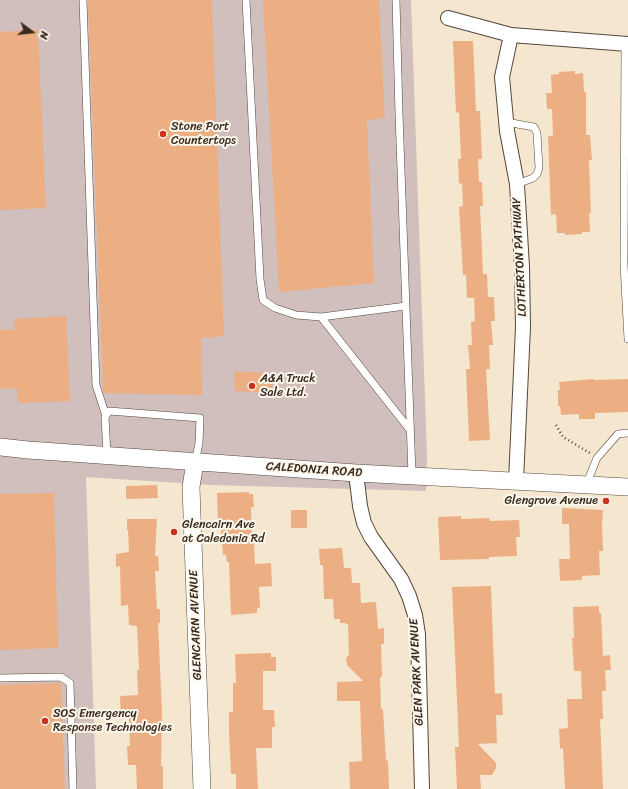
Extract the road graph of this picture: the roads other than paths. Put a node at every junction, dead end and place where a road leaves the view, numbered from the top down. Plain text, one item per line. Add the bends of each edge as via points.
1 (83, 0) edge
2 (246, 0) edge
3 (396, 0) edge
4 (448, 18) dead end
5 (511, 35) junction
6 (627, 43) edge
7 (506, 122) junction
8 (517, 184) junction
9 (406, 306) junction
10 (321, 316) junction
11 (628, 340) edge
12 (106, 416) junction
13 (410, 430) junction
14 (628, 433) edge
15 (0, 447) edge
16 (107, 455) junction
17 (195, 462) junction
18 (356, 472) junction
19 (412, 476) junction
20 (516, 481) junction
21 (586, 485) junction
22 (628, 487) edge
23 (0, 678) edge
24 (73, 789) edge
25 (202, 789) edge
26 (422, 789) edge

1 - 12 lane via 96,385
2 - 10 lane via 260,279 264,300 274,308 296,316
3 - 9 lane
4 - 5 street
5 - 6 street
5 - 7 street, LOTHERTON PATHWAY via 502,76
6 - 11 lane via 624,265
7 - 8 street, LOTHERTON PATHWAY
7 - 8 lane via 534,127 537,132 537,174 534,178
8 - 20 street, LOTHERTON PATHWAY via 523,327
9 - 10 lane
9 - 13 lane
10 - 13 lane
12 - 16 lane
12 - 17 lane via 108,412 200,418
13 - 19 lane
14 - 21 lane via 618,434 597,458
15 - 16 street, CALEDONIA ROAD
16 - 17 street, CALEDONIA ROAD
17 - 18 street, CALEDONIA ROAD
17 - 25 street, GLENCAIRN AVENUE via 191,488
18 - 19 street, CALEDONIA ROAD
18 - 26 street, GLEN PARK AVENUE via 364,523 400,579 415,615 418,634
19 - 20 street, CALEDONIA ROAD
20 - 21 street, CALEDONIA ROAD
21 - 22 street, CALEDONIA ROAD
23 - 24 lane via 62,676 70,683

